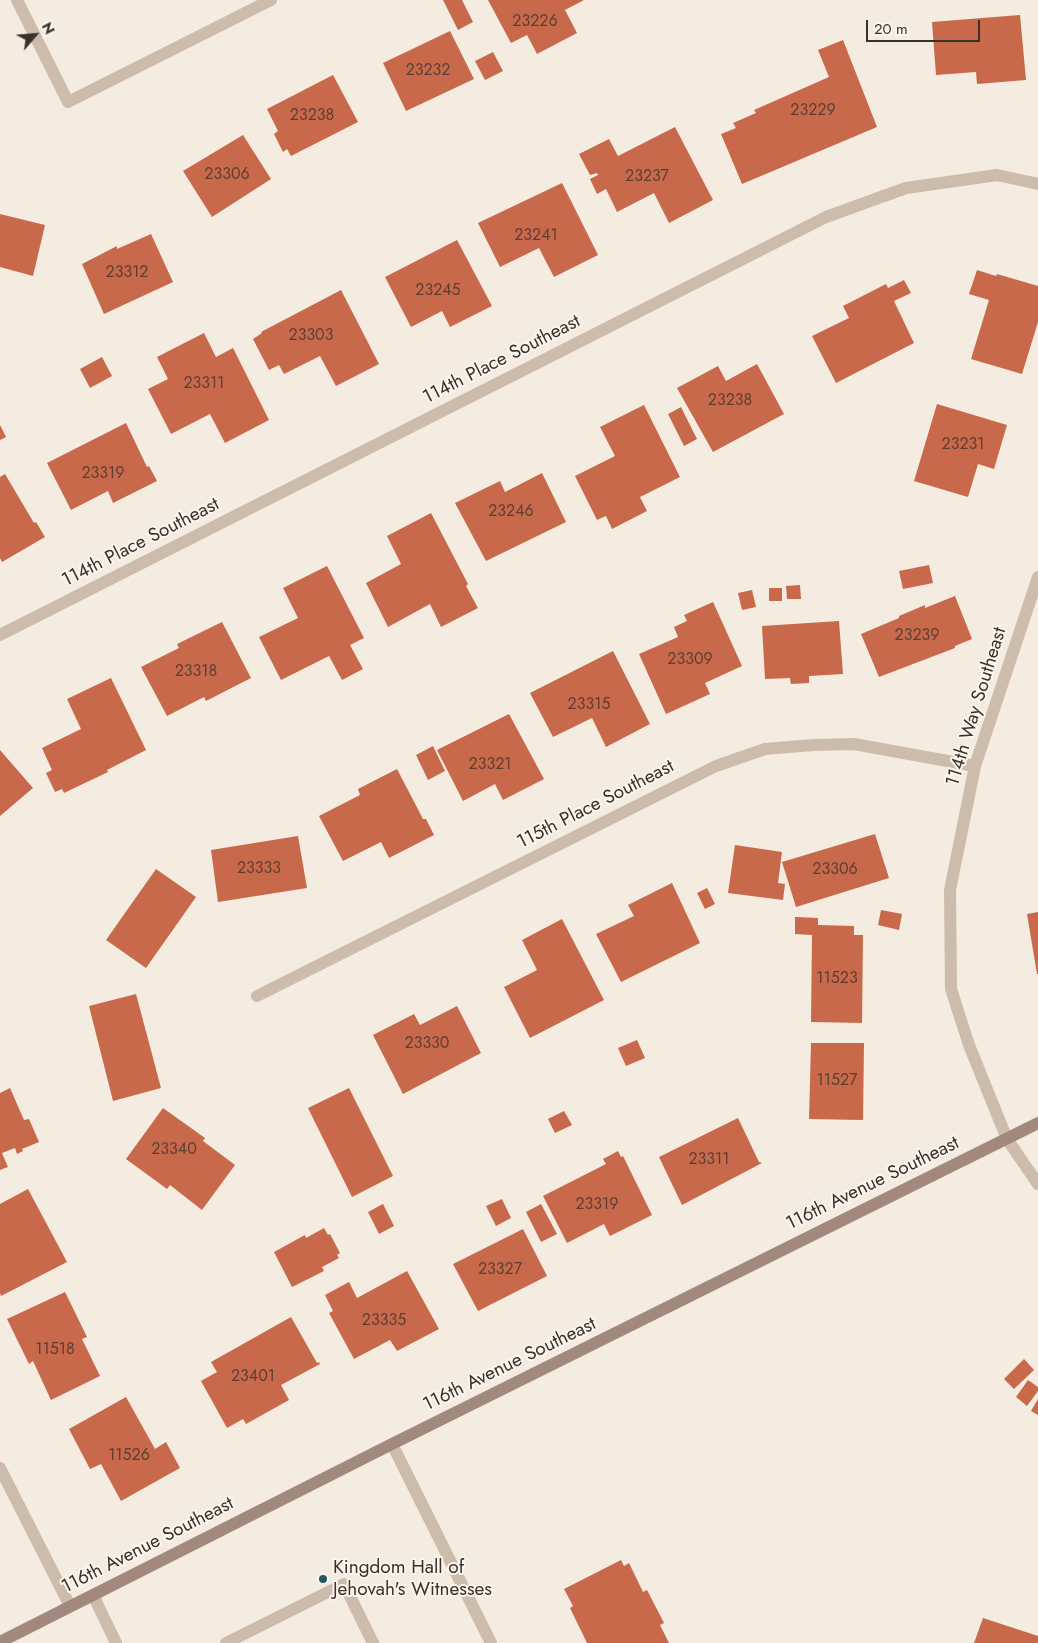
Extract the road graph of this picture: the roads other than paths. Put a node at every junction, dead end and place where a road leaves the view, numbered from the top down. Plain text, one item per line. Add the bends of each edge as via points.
1 (17, 0) edge
2 (271, 0) edge
3 (1038, 184) edge
4 (1038, 577) edge
5 (0, 635) edge
6 (975, 766) junction
7 (257, 996) dead end
8 (1038, 1123) edge
9 (1007, 1139) junction
10 (1038, 1184) edge
11 (392, 1444) junction
12 (0, 1468) edge
13 (93, 1595) junction
14 (70, 1606) junction
15 (0, 1642) edge
16 (116, 1643) edge
17 (226, 1643) edge
18 (373, 1643) edge
19 (491, 1643) edge

1 - 2 street via 68,102
3 - 5 street, 114th Place Southeast via 997,175 906,188 826,217
4 - 6 street, 114th Way Southeast
6 - 7 street, 115th Place Southeast via 854,744 765,749 716,766
6 - 9 street, 114th Way Southeast via 950,890 952,989 969,1045
8 - 9 main road, 116th Avenue Southeast
9 - 10 street, 114th Way Southeast
9 - 11 main road, 116th Avenue Southeast
11 - 13 main road, 116th Avenue Southeast
11 - 19 street
12 - 14 street
13 - 14 main road, 116th Avenue Southeast
13 - 16 street
14 - 15 main road, 116th Avenue Southeast
17 - 18 street via 344,1584

